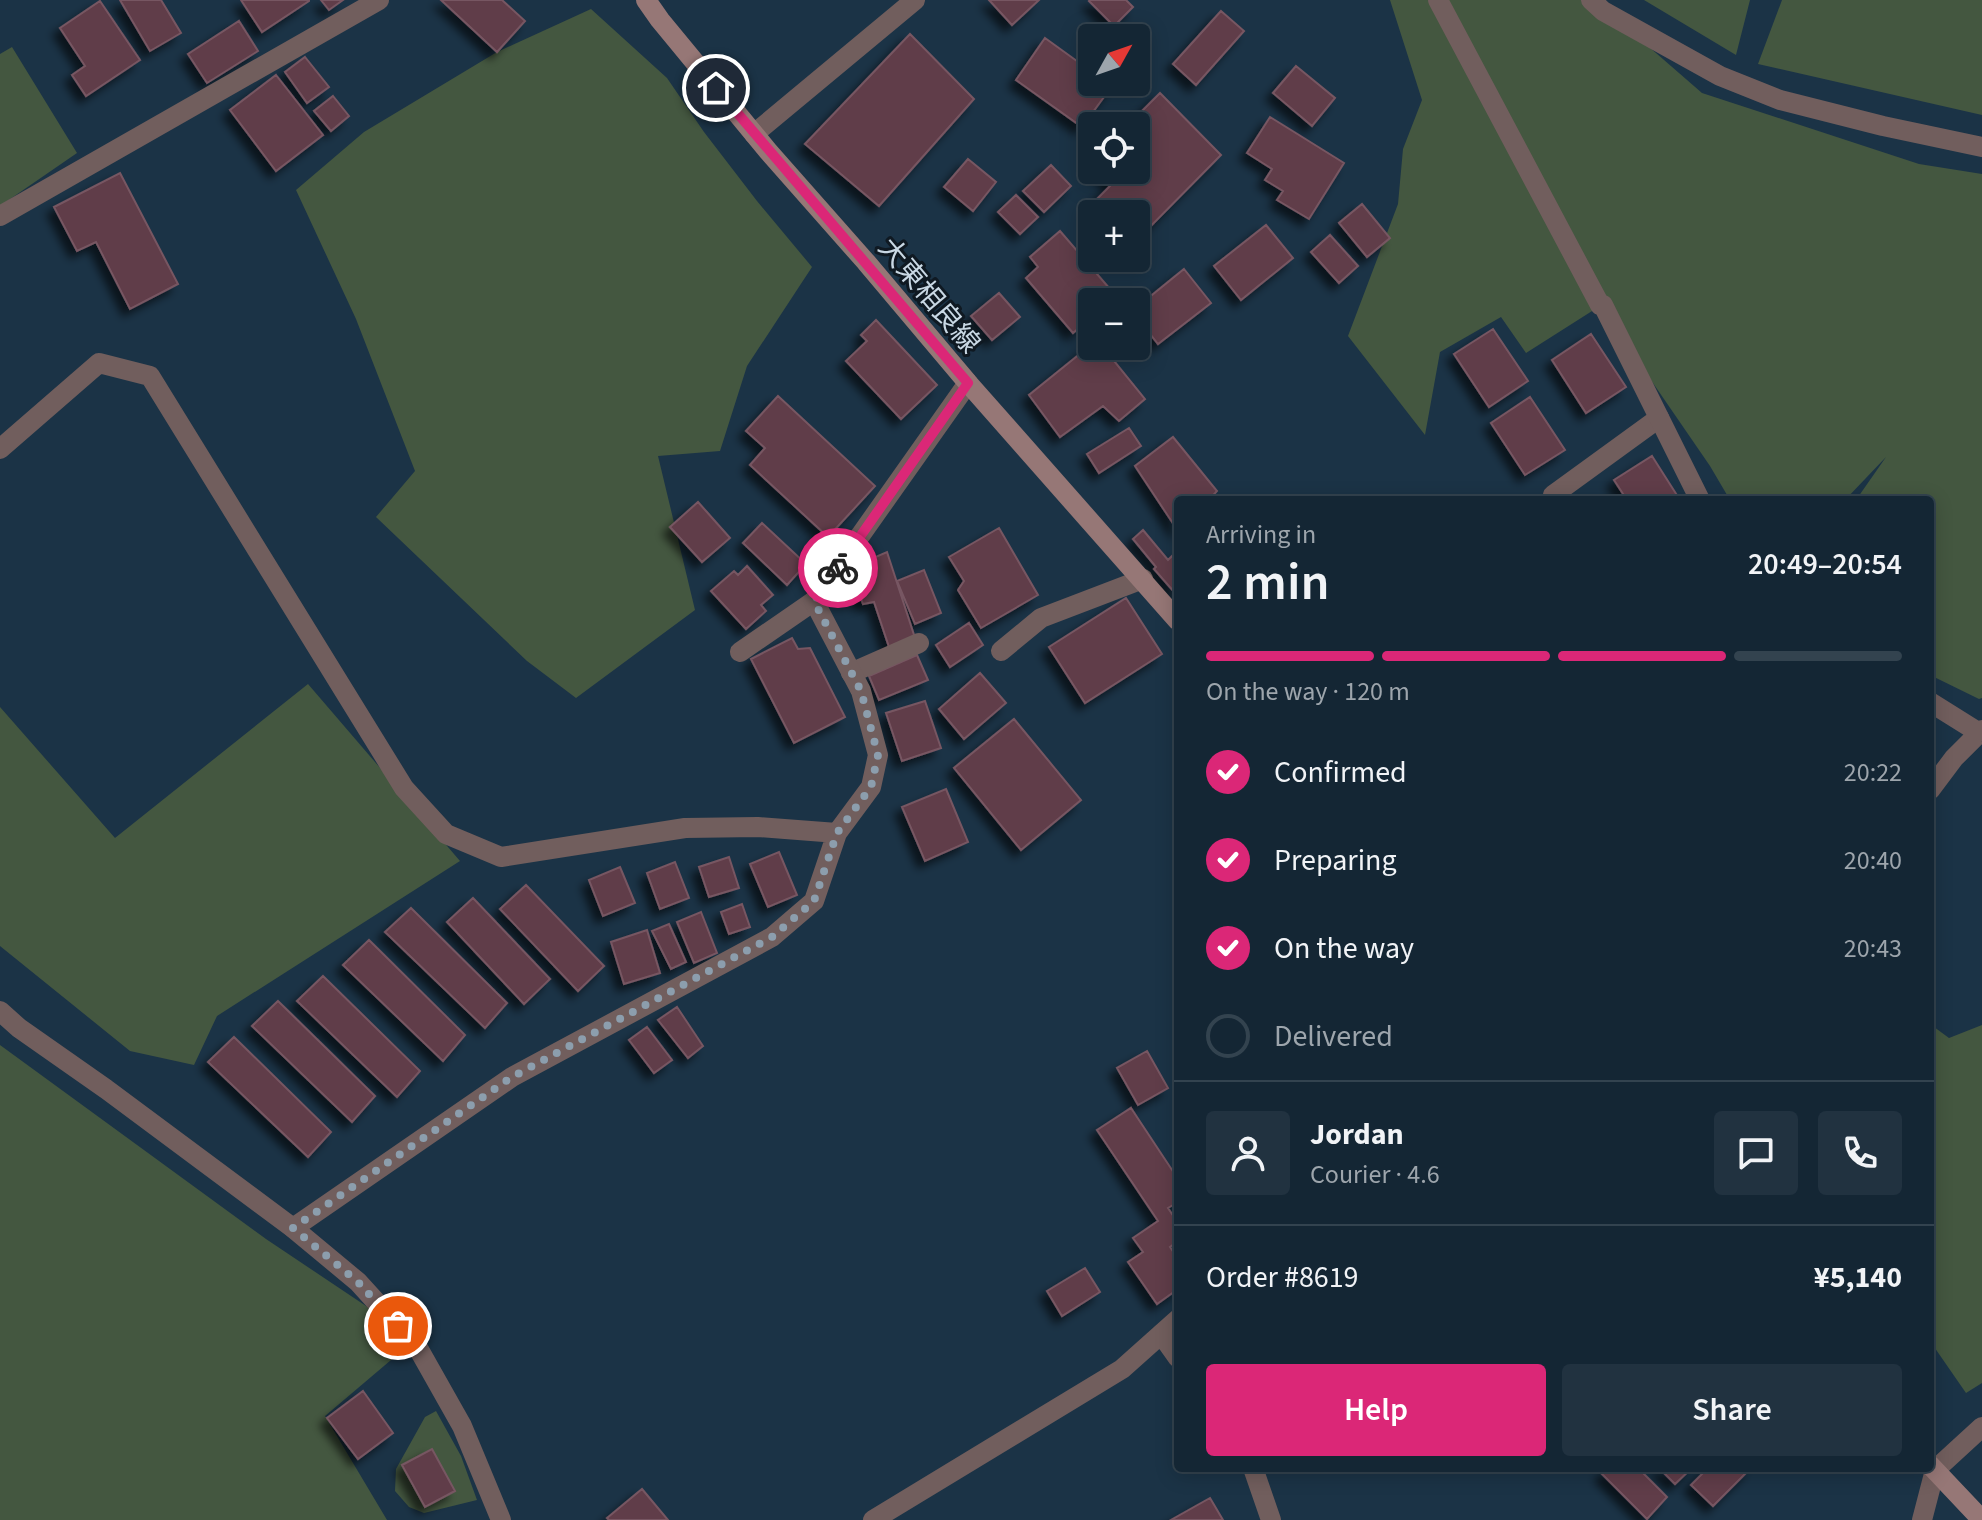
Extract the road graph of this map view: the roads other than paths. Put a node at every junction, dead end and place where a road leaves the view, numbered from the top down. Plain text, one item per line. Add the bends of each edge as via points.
1 (379, 0) edge
2 (646, 0) edge
3 (915, 0) edge
4 (1438, 0) edge
5 (1591, 0) edge
6 (754, 134) junction
7 (1982, 147) edge
8 (0, 216) edge
9 (968, 383) junction
10 (1659, 418) junction
11 (0, 449) edge
12 (1554, 496) edge
13 (1698, 496) edge
14 (1143, 579) junction
15 (814, 601) junction
16 (1174, 616) edge
17 (919, 643) dead end
18 (1001, 651) dead end
19 (740, 652) dead end
20 (851, 673) junction
21 (1934, 704) edge
22 (1980, 731) edge
23 (1934, 785) edge
24 (837, 833) junction
25 (0, 1011) edge
26 (293, 1228) junction
27 (1174, 1323) edge
28 (1161, 1334) junction
29 (1174, 1352) edge
30 (1982, 1427) edge
31 (1934, 1466) edge
32 (1934, 1470) edge
33 (1254, 1472) edge
34 (1931, 1472) edge
35 (501, 1520) edge
36 (873, 1520) edge
37 (1271, 1520) edge
38 (1922, 1520) edge
39 (1982, 1520) edge

1 - 8 street
2 - 6 main road, 大東相良線
3 - 6 street
4 - 10 street
5 - 7 street via 1720,76 1780,100
6 - 9 main road, 大東相良線
9 - 14 main road, 大東相良線
9 - 15 street
10 - 12 street
10 - 13 street
11 - 24 street via 99,363 150,376 404,788 446,834 501,857 685,828
14 - 16 main road, 大東相良線
14 - 18 street via 1041,618
15 - 19 street
15 - 20 street
17 - 20 street
20 - 24 street via 878,755 871,787
21 - 22 street
22 - 23 street
24 - 26 street via 814,901 772,937 512,1077
25 - 26 street
26 - 35 street via 358,1282 418,1348 462,1426
27 - 28 street
28 - 29 street
28 - 36 street via 1122,1369
30 - 31 street
32 - 39 main road
33 - 37 street
34 - 38 street

